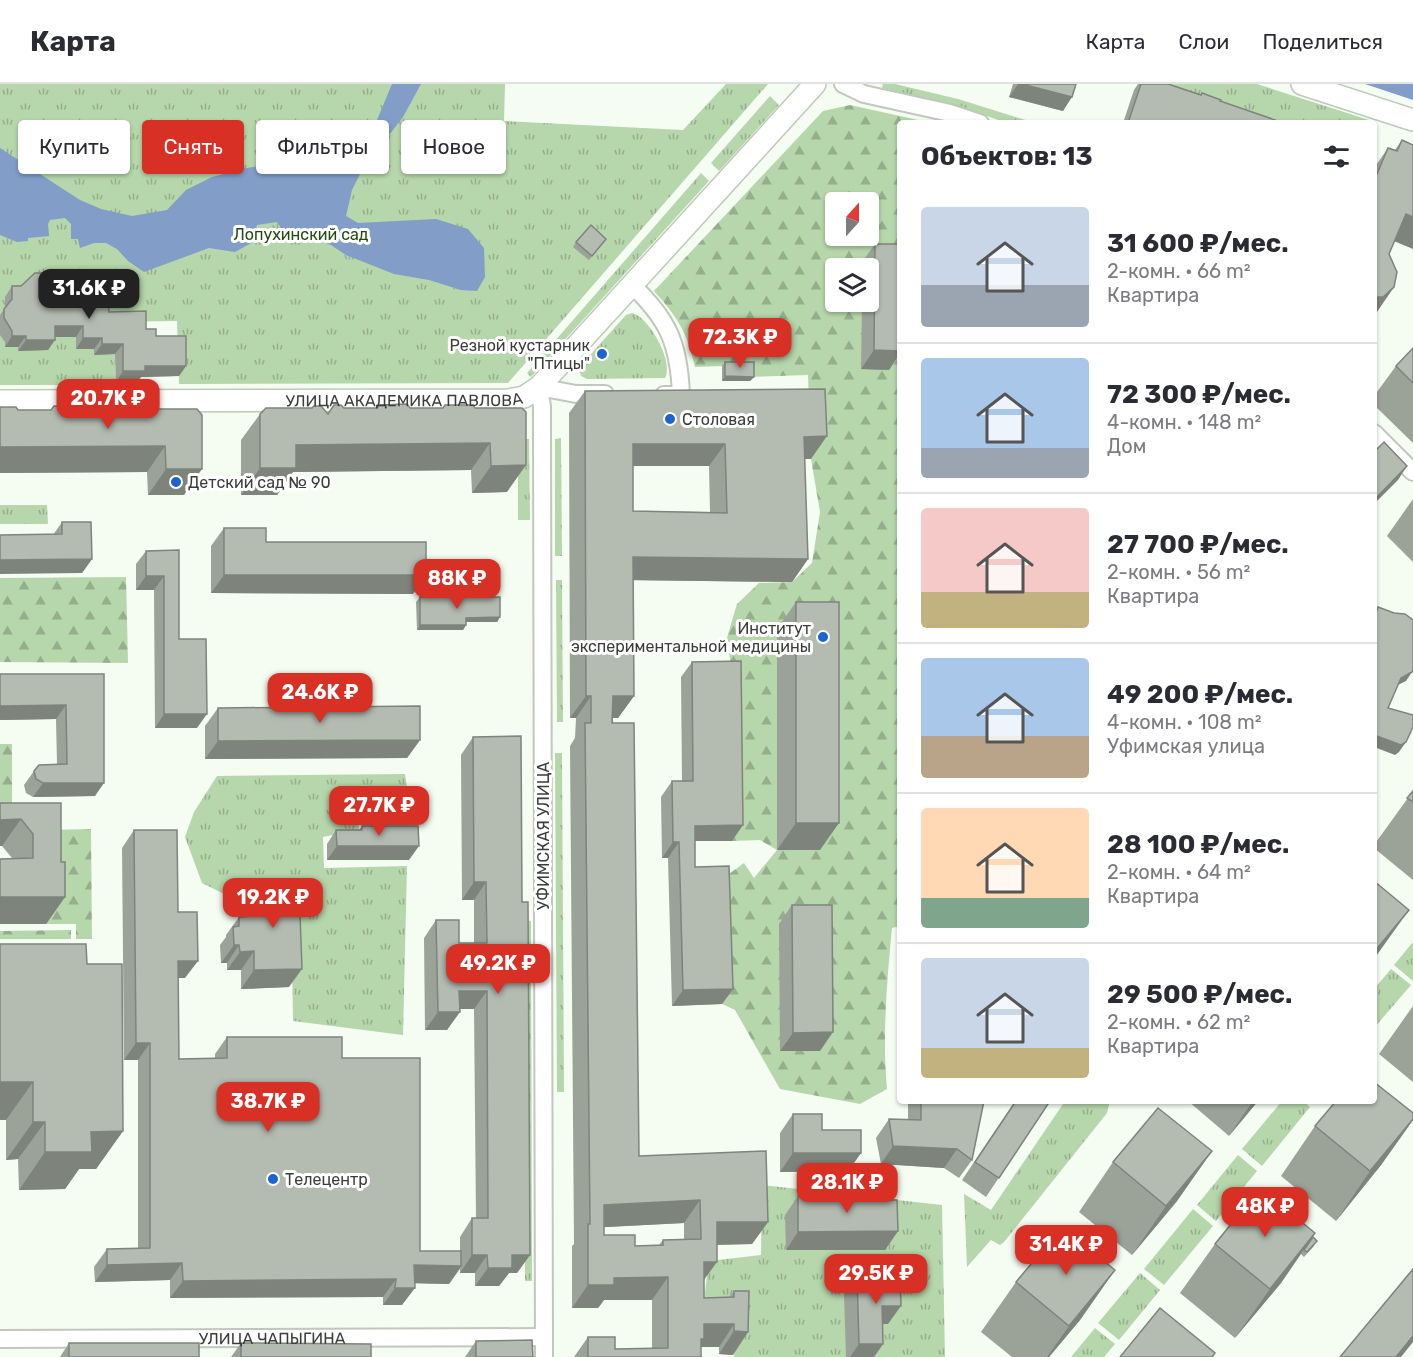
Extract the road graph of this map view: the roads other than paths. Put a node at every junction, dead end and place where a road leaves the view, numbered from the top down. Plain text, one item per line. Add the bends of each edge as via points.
1 (815, 84) edge
2 (843, 84) edge
3 (1302, 84) edge
4 (971, 120) edge
5 (1413, 120) edge
6 (631, 284) junction
7 (539, 387) junction
8 (623, 394) edge
9 (646, 394) edge
10 (0, 401) edge
11 (1377, 436) edge
12 (1413, 472) edge
13 (544, 1337) junction
14 (0, 1339) edge
15 (544, 1357) edge

1 - 6 street, УЛИЦА АКАДЕМИКА ПАВЛОВА
2 - 4 street via 864,94
3 - 5 street
6 - 7 street, УЛИЦА АКАДЕМИКА ПАВЛОВА
6 - 9 street via 665,323 680,364 681,394
7 - 8 street via 576,394
7 - 10 street, УЛИЦА АКАДЕМИКА ПАВЛОВА via 524,397 508,400
7 - 13 street, УФИМСКАЯ УЛИЦА
11 - 12 street
13 - 14 street, УЛИЦА ЧАПЫГИНА
13 - 15 street, УФИМСКАЯ УЛИЦА

